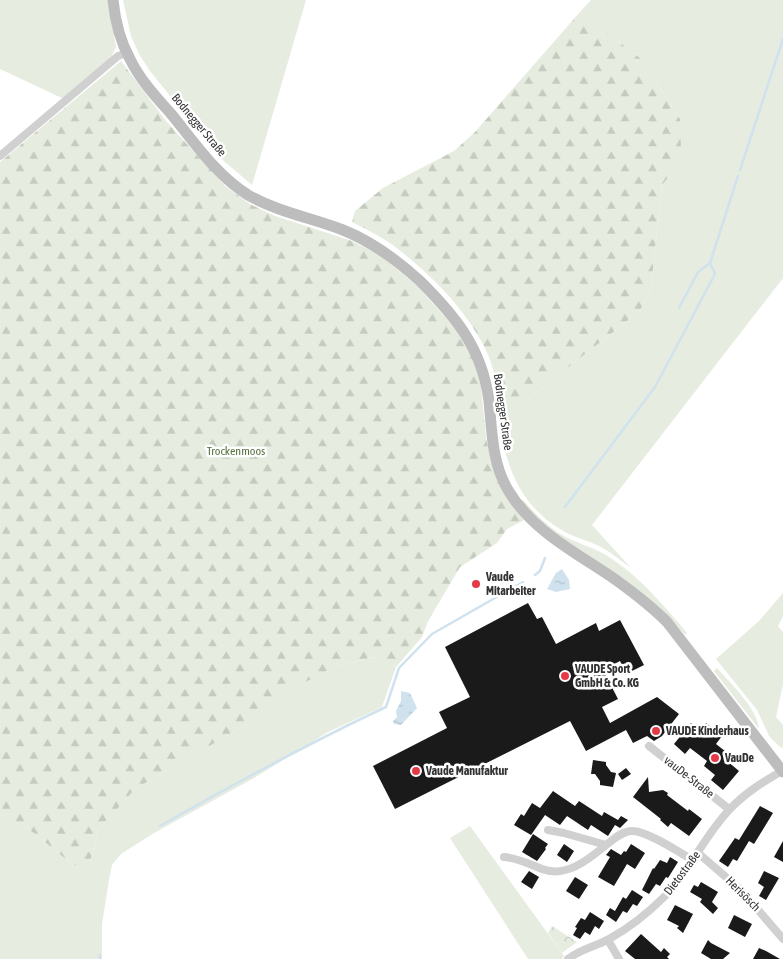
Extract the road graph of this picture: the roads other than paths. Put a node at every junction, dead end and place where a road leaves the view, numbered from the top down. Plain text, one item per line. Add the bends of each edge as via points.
1 (113, 0) edge
2 (127, 53) junction
3 (0, 156) edge
4 (649, 746) dead end
5 (783, 771) edge
6 (729, 809) junction
7 (548, 830) dead end
8 (606, 845) junction
9 (696, 857) junction
10 (504, 858) dead end
11 (783, 939) edge
12 (608, 940) junction
13 (568, 959) edge
14 (619, 959) edge

1 - 2 main road, Bodnegger Straße via 117,25
2 - 3 street via 118,56
2 - 5 main road, Bodnegger Straße via 146,84 228,179 248,195 265,203 343,230 379,248 399,262 453,316 478,357 486,386 498,467 520,507 553,538 647,603 667,622
4 - 6 street, vauDe-Straße
5 - 6 street, Dietostraße via 756,786
6 - 9 street, Dietostraße
7 - 8 street
8 - 9 street, Herisösch via 632,830
8 - 10 street via 584,862 563,872
9 - 11 street, Herisösch via 736,886
9 - 12 street, Dietostraße via 664,898
12 - 13 street, Dietostraße via 584,948
12 - 14 street

